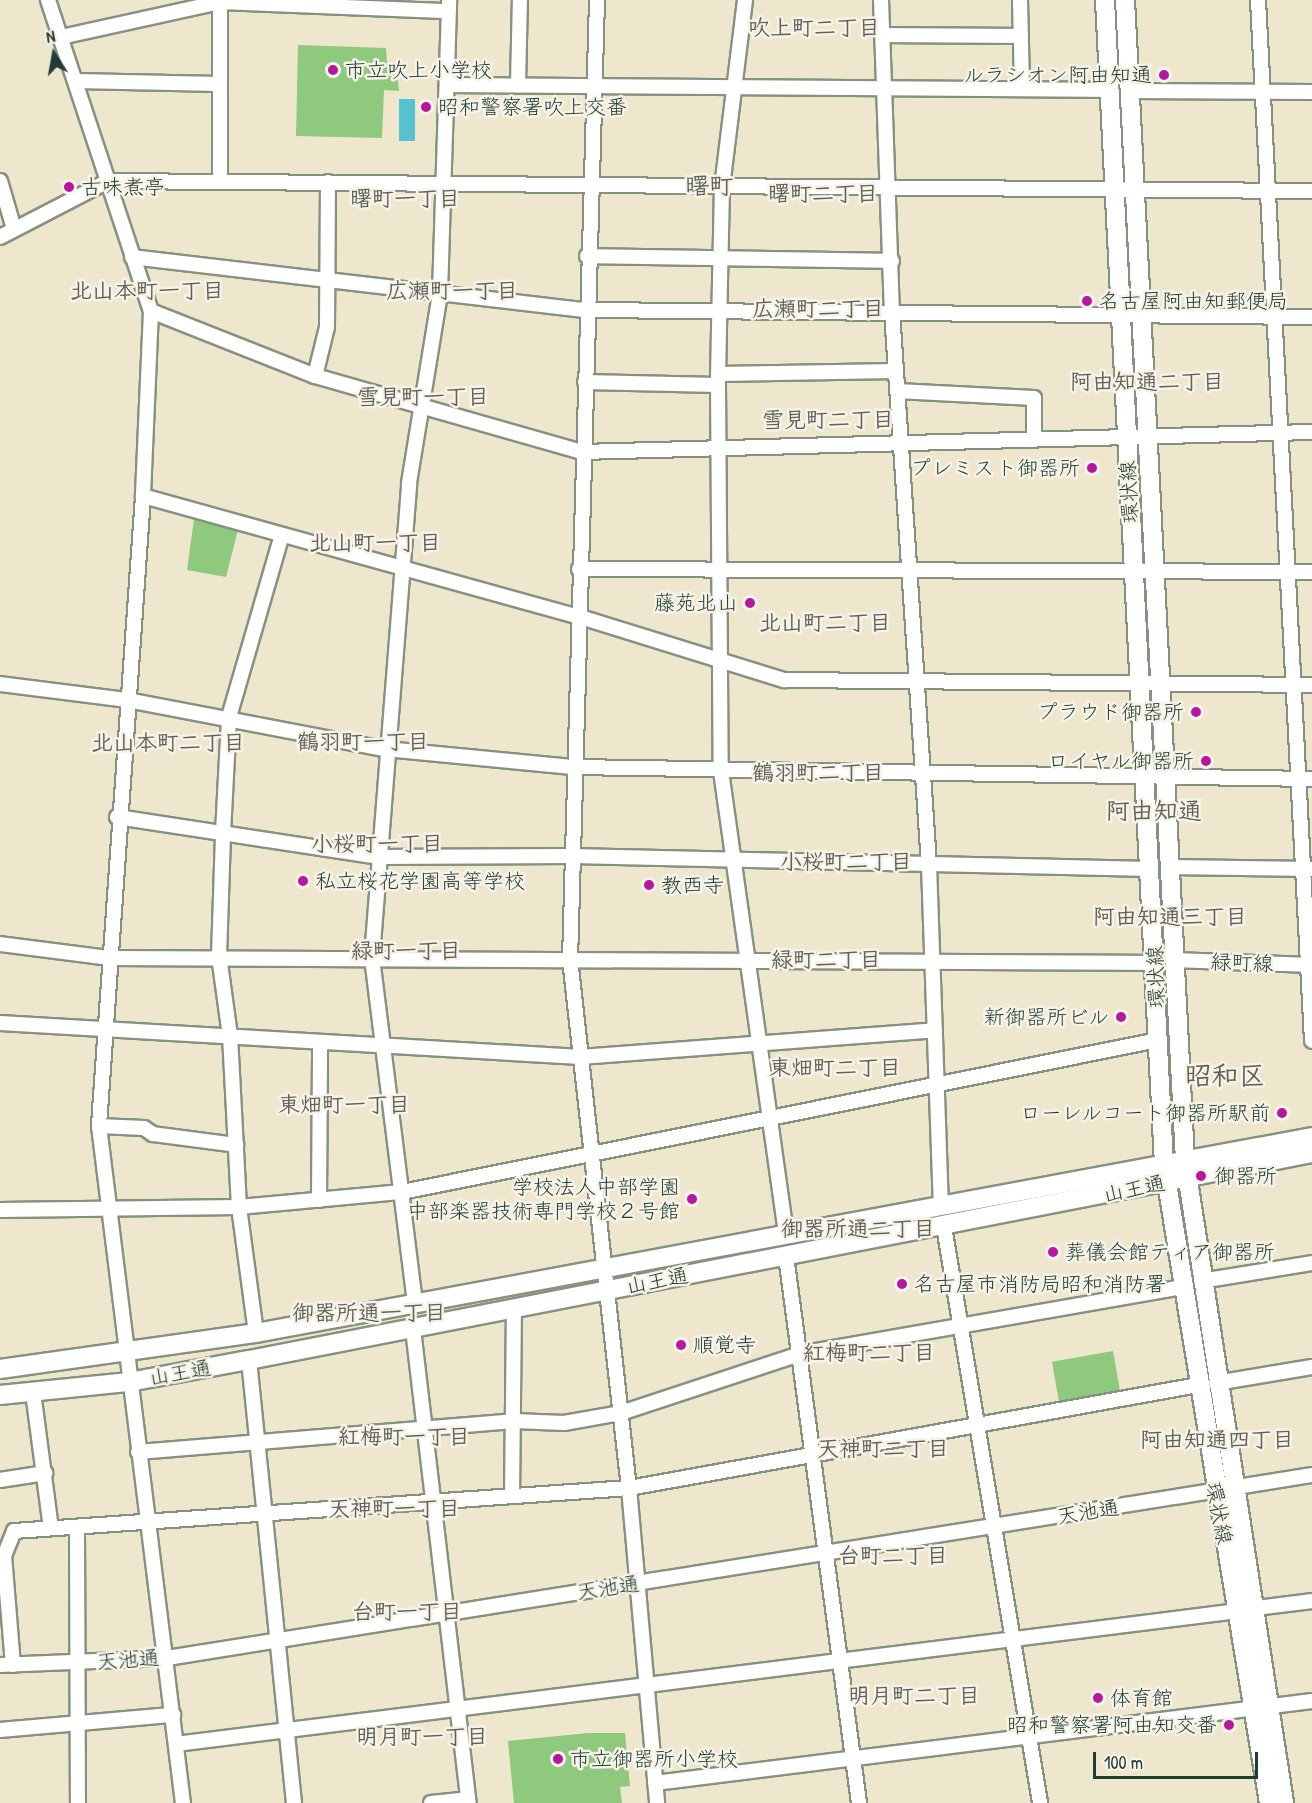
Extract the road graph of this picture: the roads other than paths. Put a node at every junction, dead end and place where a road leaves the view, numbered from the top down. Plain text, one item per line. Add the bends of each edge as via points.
1 (48, 0) edge
2 (520, 0) edge
3 (597, 0) edge
4 (745, 0) edge
5 (880, 0) edge
6 (1020, 0) edge
7 (1105, 0) edge
8 (1125, 0) edge
9 (1258, 0) edge
10 (220, 1) edge
11 (449, 5) edge
12 (882, 35) junction
13 (1021, 36) junction
14 (62, 37) junction
15 (75, 81) junction
16 (220, 84) junction
17 (447, 85) junction
18 (518, 85) junction
19 (595, 85) junction
20 (884, 87) junction
21 (733, 88) junction
22 (1022, 89) junction
23 (1110, 90) junction
24 (1130, 91) junction
25 (1264, 92) junction
26 (1312, 92) edge
27 (0, 181) edge
28 (108, 181) junction
29 (220, 181) junction
30 (328, 182) junction
31 (443, 182) junction
32 (590, 184) junction
33 (722, 186) junction
34 (888, 188) junction
35 (1113, 189) junction
36 (1134, 189) junction
37 (1269, 191) junction
38 (1312, 191) edge
39 (14, 229) junction
40 (0, 237) edge
41 (587, 256) junction
42 (132, 257) junction
43 (721, 259) junction
44 (892, 261) junction
45 (328, 279) junction
46 (440, 293) junction
47 (586, 310) junction
48 (151, 311) junction
49 (721, 312) junction
50 (892, 312) junction
51 (1122, 314) junction
52 (1140, 314) junction
53 (1275, 316) junction
54 (1312, 316) edge
55 (896, 371) junction
56 (315, 376) junction
57 (718, 380) junction
58 (585, 382) junction
59 (897, 391) junction
60 (424, 406) junction
61 (1285, 432) junction
62 (1312, 432) edge
63 (1145, 436) junction
64 (1126, 437) junction
65 (1034, 439) junction
66 (900, 442) junction
67 (718, 448) junction
68 (581, 452) junction
69 (143, 496) junction
70 (281, 538) junction
71 (579, 569) junction
72 (1142, 570) junction
73 (401, 571) junction
74 (717, 572) junction
75 (906, 572) junction
76 (1291, 572) junction
77 (1312, 572) edge
78 (578, 616) junction
79 (720, 657) junction
80 (917, 679) junction
81 (0, 684) edge
82 (1149, 684) junction
83 (1294, 684) junction
84 (1312, 685) edge
85 (127, 700) junction
86 (230, 717) junction
87 (385, 749) junction
88 (573, 767) junction
89 (721, 771) junction
90 (924, 773) junction
91 (1144, 776) junction
92 (1163, 777) junction
93 (1305, 779) edge
94 (117, 817) junction
95 (223, 833) junction
96 (571, 856) junction
97 (378, 857) junction
98 (734, 858) junction
99 (929, 865) junction
100 (1159, 868) junction
101 (1309, 869) edge
102 (0, 944) edge
103 (219, 956) junction
104 (372, 957) junction
105 (110, 958) junction
106 (570, 959) junction
107 (750, 959) junction
108 (931, 961) junction
109 (1164, 962) junction
110 (1310, 965) edge
111 (0, 1023) edge
112 (103, 1028) junction
113 (935, 1030) junction
114 (230, 1036) junction
115 (1158, 1040) junction
116 (1312, 1041) edge
117 (320, 1042) junction
118 (762, 1045) junction
119 (383, 1046) junction
120 (580, 1057) junction
121 (936, 1088) junction
122 (772, 1120) junction
123 (99, 1126) junction
124 (1312, 1137) edge
125 (236, 1145) junction
126 (1312, 1153) edge
127 (591, 1156) junction
128 (1164, 1165) junction
129 (1186, 1169) junction
130 (1166, 1184) junction
131 (402, 1192) junction
132 (319, 1200) junction
133 (941, 1205) junction
134 (239, 1207) junction
135 (106, 1208) junction
136 (0, 1210) edge
137 (944, 1226) junction
138 (786, 1234) junction
139 (786, 1256) junction
140 (1312, 1263) edge
141 (603, 1268) junction
142 (1201, 1281) junction
143 (1182, 1287) junction
144 (608, 1291) junction
145 (415, 1303) junction
146 (514, 1310) junction
147 (963, 1327) junction
148 (413, 1329) junction
149 (256, 1333) junction
150 (799, 1354) junction
151 (125, 1356) junction
152 (249, 1360) junction
153 (1312, 1367) edge
154 (0, 1369) edge
155 (129, 1382) junction
156 (1207, 1384) junction
157 (33, 1392) junction
158 (0, 1395) edge
159 (621, 1413) junction
160 (513, 1421) junction
161 (979, 1423) junction
162 (425, 1427) junction
163 (260, 1439) junction
164 (138, 1452) junction
165 (813, 1452) junction
166 (45, 1473) junction
167 (1312, 1475) edge
168 (0, 1480) edge
169 (629, 1488) junction
170 (1234, 1488) junction
171 (1215, 1492) junction
172 (512, 1496) junction
173 (434, 1502) junction
174 (266, 1516) junction
175 (147, 1523) junction
176 (997, 1527) junction
177 (51, 1528) junction
178 (77, 1530) junction
179 (828, 1554) junction
180 (2, 1557) edge
181 (637, 1584) junction
182 (1312, 1601) edge
183 (1247, 1609) junction
184 (446, 1612) junction
185 (278, 1641) junction
186 (1016, 1642) junction
187 (168, 1658) junction
188 (78, 1663) junction
189 (842, 1663) junction
190 (6, 1665) edge
191 (645, 1685) junction
192 (1312, 1701) edge
193 (1263, 1707) junction
194 (459, 1711) junction
195 (173, 1715) junction
196 (76, 1724) junction
197 (0, 1730) edge
198 (288, 1732) junction
199 (1031, 1737) junction
200 (176, 1744) junction
201 (854, 1760) junction
202 (655, 1783) junction
203 (469, 1801) edge
204 (78, 1803) edge
205 (183, 1803) edge
206 (294, 1803) edge
207 (431, 1803) edge
208 (657, 1803) edge
209 (859, 1803) edge
210 (1040, 1803) edge
211 (1269, 1803) edge
212 (1284, 1803) edge

1 - 14 street
2 - 18 street
3 - 19 street
4 - 21 street
5 - 12 street
6 - 13 street
7 - 23 main road, 環状線
8 - 24 main road, 環状線
9 - 25 street
10 - 11 street
10 - 14 street
10 - 16 street
11 - 17 street
12 - 13 street
12 - 20 street
13 - 22 street
14 - 15 street
15 - 16 street
15 - 28 street
16 - 29 street
17 - 18 street
17 - 31 street
18 - 19 street
19 - 21 street
19 - 32 street
20 - 21 street
20 - 22 street
20 - 34 street
21 - 33 street
22 - 23 street
23 - 35 main road, 環状線
24 - 25 street
24 - 36 main road, 環状線
25 - 26 street
25 - 37 street
27 - 39 street
28 - 29 street
28 - 39 street
28 - 42 street
29 - 30 street
30 - 31 street
30 - 45 street
31 - 32 street
31 - 46 street
32 - 33 street
32 - 41 street
33 - 34 street
33 - 43 street
34 - 35 street
34 - 44 street
35 - 36 street
35 - 51 main road, 環状線
36 - 37 street
36 - 52 main road, 環状線
37 - 38 street
37 - 53 street
39 - 40 street
41 - 43 street
41 - 47 street
42 - 45 street
42 - 48 street
43 - 44 street
43 - 49 street
44 - 50 street
45 - 46 street
45 - 56 street via 327,327
46 - 47 street
46 - 60 street
47 - 49 street
47 - 58 street
48 - 56 street
48 - 69 street
49 - 50 street
49 - 57 street
50 - 51 street
50 - 55 street
51 - 52 street
51 - 64 main road, 環状線
52 - 53 street
52 - 63 main road, 環状線
53 - 54 street
53 - 61 street
55 - 57 street
55 - 59 street
56 - 60 street
57 - 58 street
57 - 67 street
58 - 68 street
59 - 65 street via 1034,398
59 - 66 street
60 - 68 street
60 - 73 street
61 - 62 street
61 - 63 street
61 - 76 street
63 - 64 street
63 - 72 main road, 環状線
64 - 65 street
64 - 72 main road, 環状線
65 - 66 street
66 - 67 street
66 - 75 street
67 - 68 street
67 - 74 street
68 - 71 street
69 - 70 street
69 - 85 street
70 - 73 street
70 - 86 street
71 - 74 street
71 - 78 street
72 - 75 street
72 - 76 street
72 - 82 main road, 環状線
73 - 78 street
73 - 87 street
74 - 75 street
74 - 79 street
75 - 80 street
76 - 77 street
76 - 83 street
78 - 79 street
78 - 88 street
79 - 80 street via 784,680
79 - 89 street
80 - 82 street
80 - 90 street
81 - 85 street
82 - 83 street
82 - 91 main road, 環状線
82 - 92 main road, 環状線
83 - 84 street
83 - 93 street
85 - 86 street
85 - 94 street
86 - 87 street
86 - 95 street
87 - 88 street
87 - 97 street
88 - 89 street
88 - 96 street
89 - 90 street
89 - 98 street
90 - 91 street
90 - 99 street
91 - 92 street
91 - 100 main road, 環状線
92 - 93 street
92 - 100 main road, 環状線
93 - 101 street
94 - 95 street
94 - 105 street
95 - 97 street
95 - 103 street
96 - 97 street
96 - 98 street
96 - 106 street
97 - 104 street
98 - 99 street
98 - 107 street
99 - 100 street
99 - 108 street
100 - 101 street
100 - 109 main road, 環状線
101 - 110 street
102 - 105 street, 緑町線
103 - 104 street, 緑町線
103 - 105 street, 緑町線
103 - 114 street
104 - 106 street, 緑町線
104 - 119 street
105 - 112 street
106 - 107 street, 緑町線
106 - 120 street
107 - 108 street, 緑町線
107 - 118 street
108 - 109 street, 緑町線
108 - 113 street
109 - 110 street, 緑町線
109 - 115 main road, 環状線
109 - 129 main road, 環状線
110 - 116 street
111 - 112 street
112 - 114 street
112 - 123 street
113 - 118 street
113 - 121 street
114 - 117 street
114 - 125 street
115 - 121 street
115 - 128 main road, 環状線
117 - 119 street
117 - 132 street
118 - 120 street
118 - 122 street
119 - 120 street
119 - 131 street
120 - 127 street
121 - 122 street
121 - 133 street
122 - 127 street
122 - 138 street
123 - 125 street via 144,1128 153,1134
123 - 135 street
124 - 129 main road, 山王通
125 - 134 street
126 - 129 main road, 山王通
127 - 131 street
127 - 141 street
128 - 129 main road, 山王通
128 - 130 main road, 環状線
128 - 133 main road, 山王通
129 - 130 main road, 山王通
129 - 142 main road, 環状線
130 - 137 main road, 山王通
130 - 143 main road, 環状線
131 - 132 street
131 - 145 street
132 - 134 street
133 - 138 main road, 山王通
134 - 135 street
134 - 149 street
135 - 136 street
135 - 151 street
137 - 139 main road, 山王通
137 - 147 street
138 - 141 main road, 山王通
139 - 144 main road, 山王通
139 - 150 street
140 - 142 street
141 - 144 street
141 - 145 main road, 山王通
142 - 156 main road, 環状線
143 - 147 street
143 - 156 main road, 環状線
144 - 146 main road, 山王通
144 - 159 street
145 - 149 main road, 山王通
146 - 148 main road, 山王通
146 - 160 street
147 - 150 street
147 - 161 street
148 - 152 main road, 山王通
148 - 162 street
149 - 151 main road, 山王通
150 - 159 street
150 - 165 street
151 - 154 main road, 山王通
151 - 155 street
152 - 155 main road, 山王通
152 - 163 street
153 - 156 street
155 - 157 main road, 山王通
155 - 164 street
156 - 161 street
156 - 170 main road, 環状線
156 - 171 main road, 環状線
157 - 158 main road, 山王通
157 - 166 street
159 - 160 street via 564,1423
159 - 169 street
160 - 162 street
160 - 172 street
161 - 165 street
161 - 176 street
162 - 163 street
162 - 173 street
163 - 164 street
163 - 174 street
164 - 175 street
165 - 169 street
165 - 179 street
166 - 168 street
166 - 177 street
167 - 170 street, 天池通
169 - 172 street
169 - 181 street
170 - 171 street, 天池通
170 - 183 main road, 環状線
171 - 176 street, 天池通
171 - 183 main road, 環状線
172 - 173 street
173 - 174 street
173 - 184 street
174 - 175 street
174 - 185 street
175 - 178 street
175 - 187 street
176 - 179 street, 天池通
176 - 186 street
177 - 178 street
177 - 180 street via 14,1531
178 - 188 street
179 - 181 street, 天池通
179 - 189 street
180 - 190 street
181 - 184 street, 天池通
181 - 191 street
182 - 183 street
183 - 186 street
183 - 193 main road, 環状線
184 - 185 street, 天池通
184 - 194 street
185 - 187 street, 天池通
185 - 198 street
186 - 189 street
186 - 199 street
187 - 188 street, 天池通
187 - 195 street
188 - 190 street, 天池通
188 - 196 street
189 - 191 street
189 - 201 street
191 - 194 street
191 - 202 street
192 - 193 street
193 - 199 street
193 - 211 main road, 環状線
193 - 212 main road, 環状線
194 - 198 street
194 - 203 street
195 - 196 street
195 - 200 street
196 - 197 street
196 - 204 street
198 - 200 street
198 - 206 street
199 - 201 street
199 - 210 street
200 - 205 street
201 - 202 street
201 - 209 street
202 - 208 street
203 - 207 street

